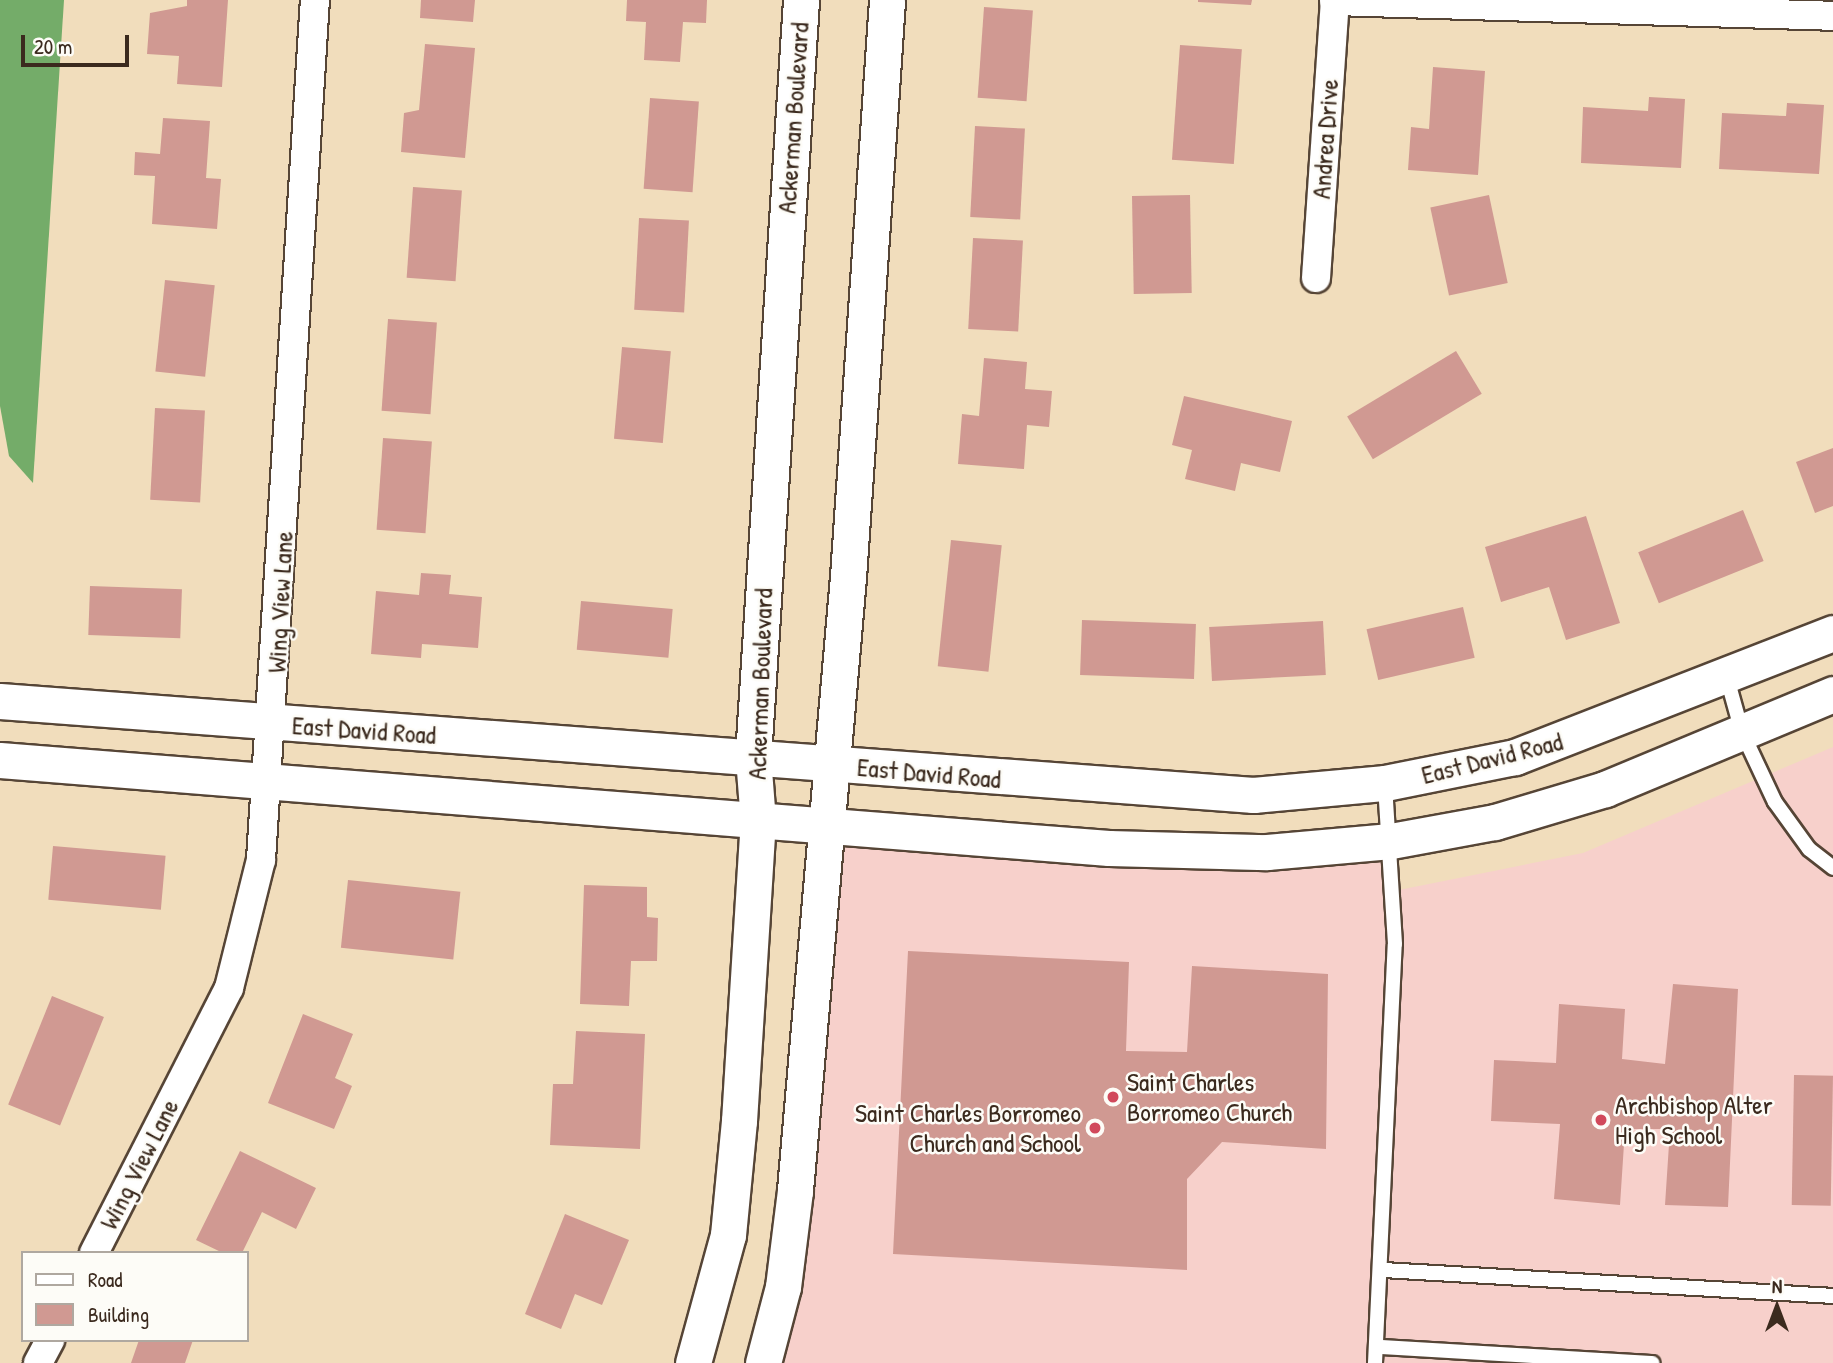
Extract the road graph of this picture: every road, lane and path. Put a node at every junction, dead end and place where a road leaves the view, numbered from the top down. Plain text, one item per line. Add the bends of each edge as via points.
1 (315, 0) edge
2 (801, 0) edge
3 (887, 0) edge
4 (1335, 1) edge
5 (1833, 16) edge
6 (1316, 278) dead end
7 (1833, 633) edge
8 (1727, 678) junction
9 (1833, 694) edge
10 (0, 701) edge
11 (273, 723) junction
12 (1742, 732) junction
13 (754, 757) junction
14 (0, 760) edge
15 (828, 764) junction
16 (267, 783) junction
17 (1385, 783) junction
18 (758, 821) junction
19 (823, 825) junction
20 (1391, 841) junction
21 (1833, 868) edge
22 (95, 1251) edge
23 (1383, 1270) junction
24 (1833, 1296) edge
25 (49, 1342) edge
26 (1380, 1347) junction
27 (38, 1363) edge
28 (694, 1363) edge
29 (763, 1363) edge
30 (1376, 1363) edge
31 (1653, 1363) edge

1 - 11 street, Wing View Lane
2 - 13 street, Ackerman Boulevard
3 - 15 street via 848,577
4 - 5 street
4 - 6 street, Andrea Drive
7 - 8 street, East David Road
8 - 12 lane
8 - 17 street, East David Road via 1515,757
9 - 12 street
10 - 11 street, East David Road
11 - 13 street, East David Road
11 - 16 street, Wing View Lane
12 - 20 street via 1605,789 1495,822
12 - 21 lane via 1775,802 1809,849
13 - 15 street, East David Road
13 - 18 street, Ackerman Boulevard
14 - 16 street
15 - 17 street, East David Road via 1253,795
15 - 19 street
16 - 18 street
16 - 22 street, Wing View Lane via 248,932 229,988
17 - 20 lane
18 - 19 street
18 - 28 street, Ackerman Boulevard via 728,1235
19 - 20 street via 1109,848 1267,852
19 - 29 street via 795,1190 783,1287
20 - 23 lane via 1395,944
23 - 24 lane
23 - 26 lane
25 - 27 street
26 - 30 lane
26 - 31 lane

